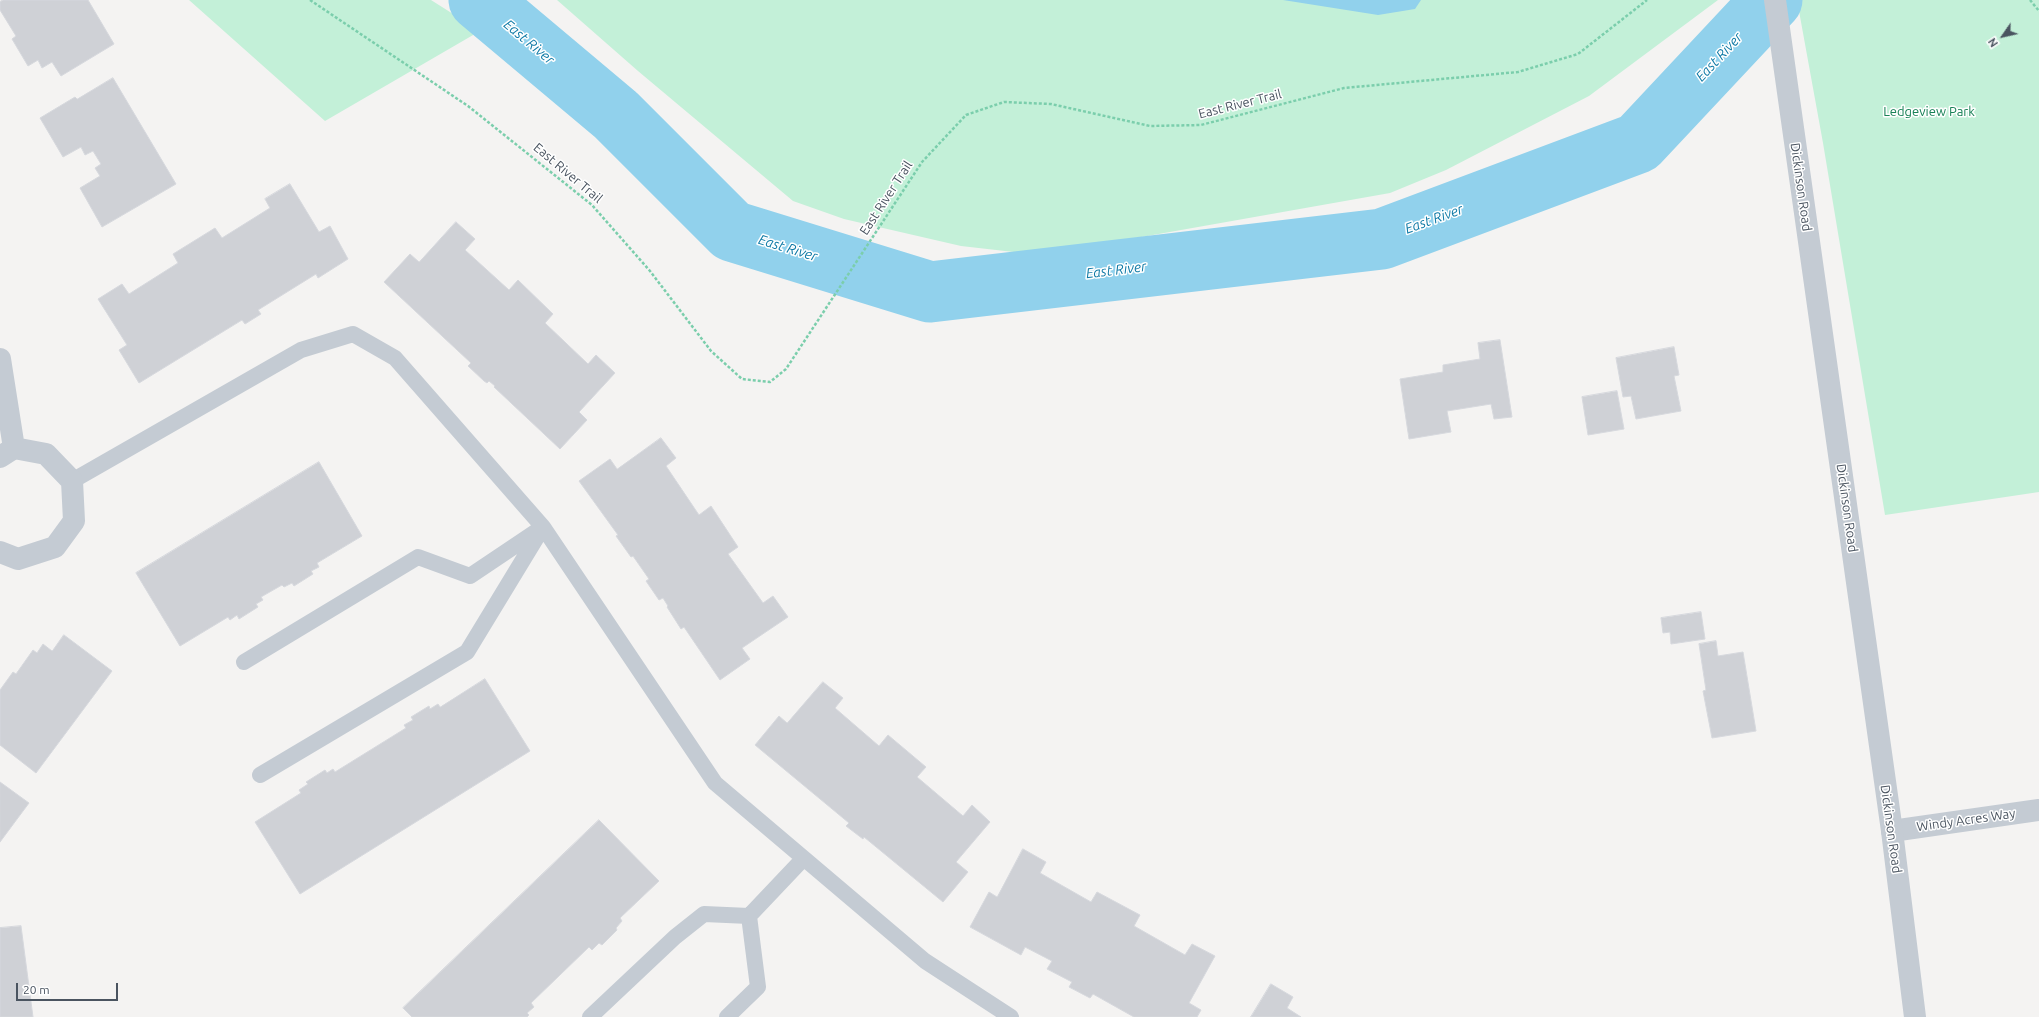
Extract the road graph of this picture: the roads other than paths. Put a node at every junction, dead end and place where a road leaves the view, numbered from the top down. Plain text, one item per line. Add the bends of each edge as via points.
1 (1775, 0) edge
2 (0, 359) edge
3 (7, 453) edge
4 (72, 481) junction
5 (543, 527) junction
6 (0, 552) edge
7 (244, 662) dead end
8 (260, 775) dead end
9 (2039, 810) edge
10 (1892, 830) junction
11 (803, 859) junction
12 (749, 916) junction
13 (590, 1017) edge
14 (727, 1017) edge
15 (1011, 1017) edge
16 (1915, 1017) edge

1 - 10 street, Dickinson Road
2 - 3 street
3 - 4 street via 46,454
4 - 5 lane via 301,350 353,334 396,358
4 - 6 street via 74,521 55,547 18,559
5 - 7 lane via 470,576 418,556
5 - 8 lane via 467,652
5 - 11 lane via 715,783
9 - 10 street, Windy Acres Way
10 - 16 street, Dickinson Road
11 - 12 lane
11 - 15 lane via 925,961
12 - 13 lane via 704,914 675,937
12 - 14 lane via 758,987

